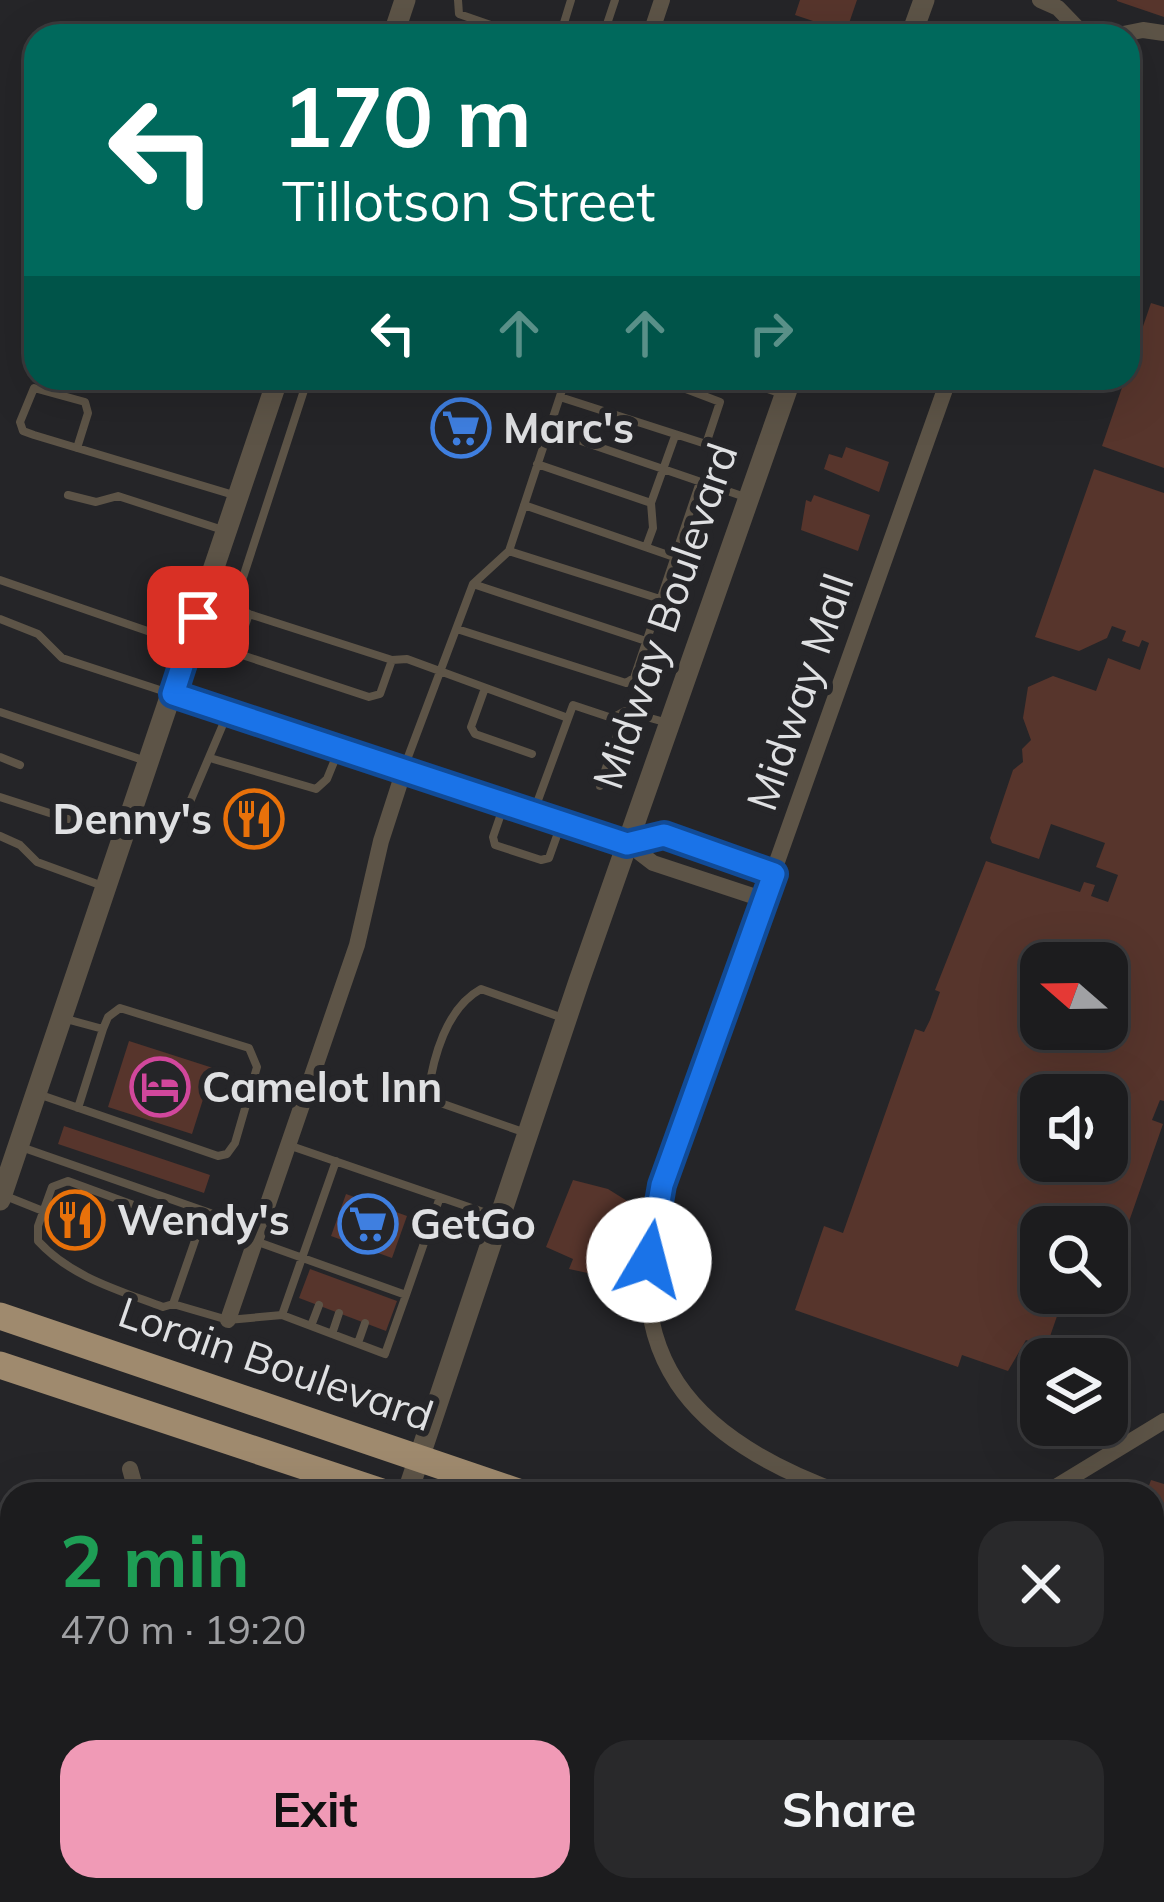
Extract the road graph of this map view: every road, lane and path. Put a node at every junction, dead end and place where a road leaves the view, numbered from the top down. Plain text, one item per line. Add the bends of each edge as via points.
1 (458, 0) edge
2 (1040, 0) edge
3 (487, 24) edge
4 (1073, 24) edge
5 (33, 390) edge
6 (41, 390) edge
7 (274, 390) edge
8 (304, 390) edge
9 (562, 390) edge
10 (688, 390) edge
11 (787, 390) edge
12 (945, 390) edge
13 (560, 397) junction
14 (548, 430) junction
15 (675, 436) junction
16 (77, 448) junction
17 (537, 464) junction
18 (664, 470) junction
19 (700, 482) junction
20 (68, 495) dead end
21 (238, 497) junction
22 (747, 498) junction
23 (651, 503) junction
24 (524, 505) junction
25 (227, 532) junction
26 (646, 548) junction
27 (508, 551) junction
28 (674, 557) junction
29 (0, 580) edge
30 (473, 584) junction
31 (208, 589) junction
32 (660, 599) junction
33 (234, 605) junction
34 (249, 614) junction
35 (0, 620) edge
36 (458, 629) junction
37 (646, 641) junction
38 (189, 645) junction
39 (392, 660) junction
40 (442, 673) junction
41 (485, 688) junction
42 (173, 694) junction
43 (625, 711) junction
44 (0, 712) edge
45 (229, 712) junction
46 (568, 718) junction
47 (669, 724) junction
48 (340, 747) junction
49 (532, 754) dead end
50 (0, 758) edge
51 (210, 758) junction
52 (151, 762) junction
53 (20, 765) dead end
54 (405, 767) junction
55 (600, 786) dead end
56 (0, 797) edge
57 (505, 801) junction
58 (534, 812) junction
59 (133, 814) junction
60 (562, 821) junction
61 (0, 836) edge
62 (124, 837) junction
63 (627, 844) junction
64 (774, 874) junction
65 (107, 887) junction
66 (765, 900) junction
67 (62, 1018) junction
68 (566, 1019) junction
69 (103, 1029) junction
70 (36, 1094) junction
71 (78, 1108) junction
72 (527, 1134) junction
73 (289, 1145) junction
74 (18, 1146) junction
75 (336, 1161) junction
76 (1, 1197) edge
77 (440, 1198) junction
78 (43, 1211) junction
79 (499, 1218) junction
80 (258, 1236) junction
81 (302, 1258) junction
82 (406, 1294) junction
83 (173, 1304) junction
84 (319, 1305) dead end
85 (339, 1313) dead end
86 (282, 1315) junction
87 (0, 1316) edge
88 (228, 1320) junction
89 (365, 1323) dead end
90 (311, 1326) junction
91 (332, 1334) junction
92 (358, 1343) junction
93 (0, 1365) edge
94 (1164, 1421) edge
95 (418, 1457) junction
96 (130, 1469) dead end
97 (134, 1482) edge
98 (352, 1482) edge
99 (411, 1482) edge
100 (490, 1482) edge
101 (813, 1482) edge
102 (1063, 1482) edge

1 - 3 lane via 459,14
2 - 4 street
5 - 16 lane via 20,427
6 - 16 lane via 85,402
7 - 21 street
8 - 33 lane
9 - 13 lane
10 - 15 lane via 720,402 706,444
11 - 22 street, Midway Boulevard
12 - 64 street, Midway Mall
13 - 14 lane
13 - 15 lane
14 - 17 lane
14 - 18 lane
15 - 18 lane
16 - 21 lane
17 - 23 lane
17 - 24 lane
18 - 19 lane
18 - 23 lane
19 - 22 lane
19 - 28 lane
20 - 25 lane via 95,502 118,496
21 - 25 street
22 - 47 street, Midway Boulevard
23 - 26 lane
24 - 26 lane
24 - 27 lane
25 - 31 street
26 - 28 lane
27 - 30 lane
27 - 32 lane
28 - 32 lane
29 - 38 lane
30 - 36 lane
30 - 37 lane
31 - 33 lane
31 - 38 street
32 - 37 lane
33 - 34 lane
34 - 39 lane
34 - 39 lane via 239,654 369,697 380,694
35 - 42 lane via 38,634 62,658
36 - 37 lane via 619,683 634,678
36 - 40 lane
38 - 42 street
39 - 40 lane
40 - 41 lane
40 - 54 lane
41 - 46 lane
41 - 49 lane via 475,734
42 - 45 street
42 - 52 street
43 - 46 lane via 612,718 573,705
43 - 47 lane
43 - 55 lane
44 - 52 lane
45 - 48 street
45 - 51 lane
46 - 58 lane
47 - 63 street, Midway Boulevard
48 - 51 lane via 316,789
48 - 54 street
50 - 53 lane
51 - 59 lane via 187,809 174,819
52 - 59 street
54 - 57 street
54 - 73 street via 357,945
56 - 62 lane
57 - 58 street
57 - 60 lane via 493,837 514,852 549,858
58 - 60 street
59 - 62 street
60 - 63 street
61 - 65 lane via 37,862
62 - 65 street
63 - 64 street via 664,835
63 - 66 street via 653,863
63 - 68 street, Midway Boulevard
64 - 66 street, Midway Mall
65 - 67 street
66 - 101 street, Midway Mall via 654,1213 653,1324 673,1381 693,1407 769,1465
67 - 69 lane
67 - 70 street
68 - 72 street, Midway Boulevard
68 - 72 lane via 481,989 457,1012 431,1071 432,1100
69 - 71 lane
69 - 71 lane via 120,1009 249,1048 257,1067 235,1144 218,1156
70 - 71 lane
70 - 74 street
72 - 79 street, Midway Boulevard
73 - 75 lane
73 - 80 street
74 - 76 street
74 - 80 lane
75 - 77 lane
75 - 81 lane
76 - 78 lane
77 - 79 lane
77 - 82 lane
78 - 83 lane via 38,1240 69,1268 163,1307
78 - 83 lane via 52,1187 68,1181 195,1225 200,1235
79 - 95 street, Midway Boulevard
80 - 81 lane
80 - 88 street
81 - 82 lane
81 - 86 lane
82 - 92 lane via 385,1354
83 - 88 lane
84 - 90 lane
85 - 91 lane
86 - 88 lane
86 - 90 lane
87 - 95 highway, Lorain Boulevard
89 - 92 lane
90 - 91 lane
91 - 92 lane
93 - 98 highway, Lorain Boulevard
94 - 102 street
95 - 99 street, Midway Boulevard
95 - 100 highway, Lorain Boulevard
96 - 97 street

